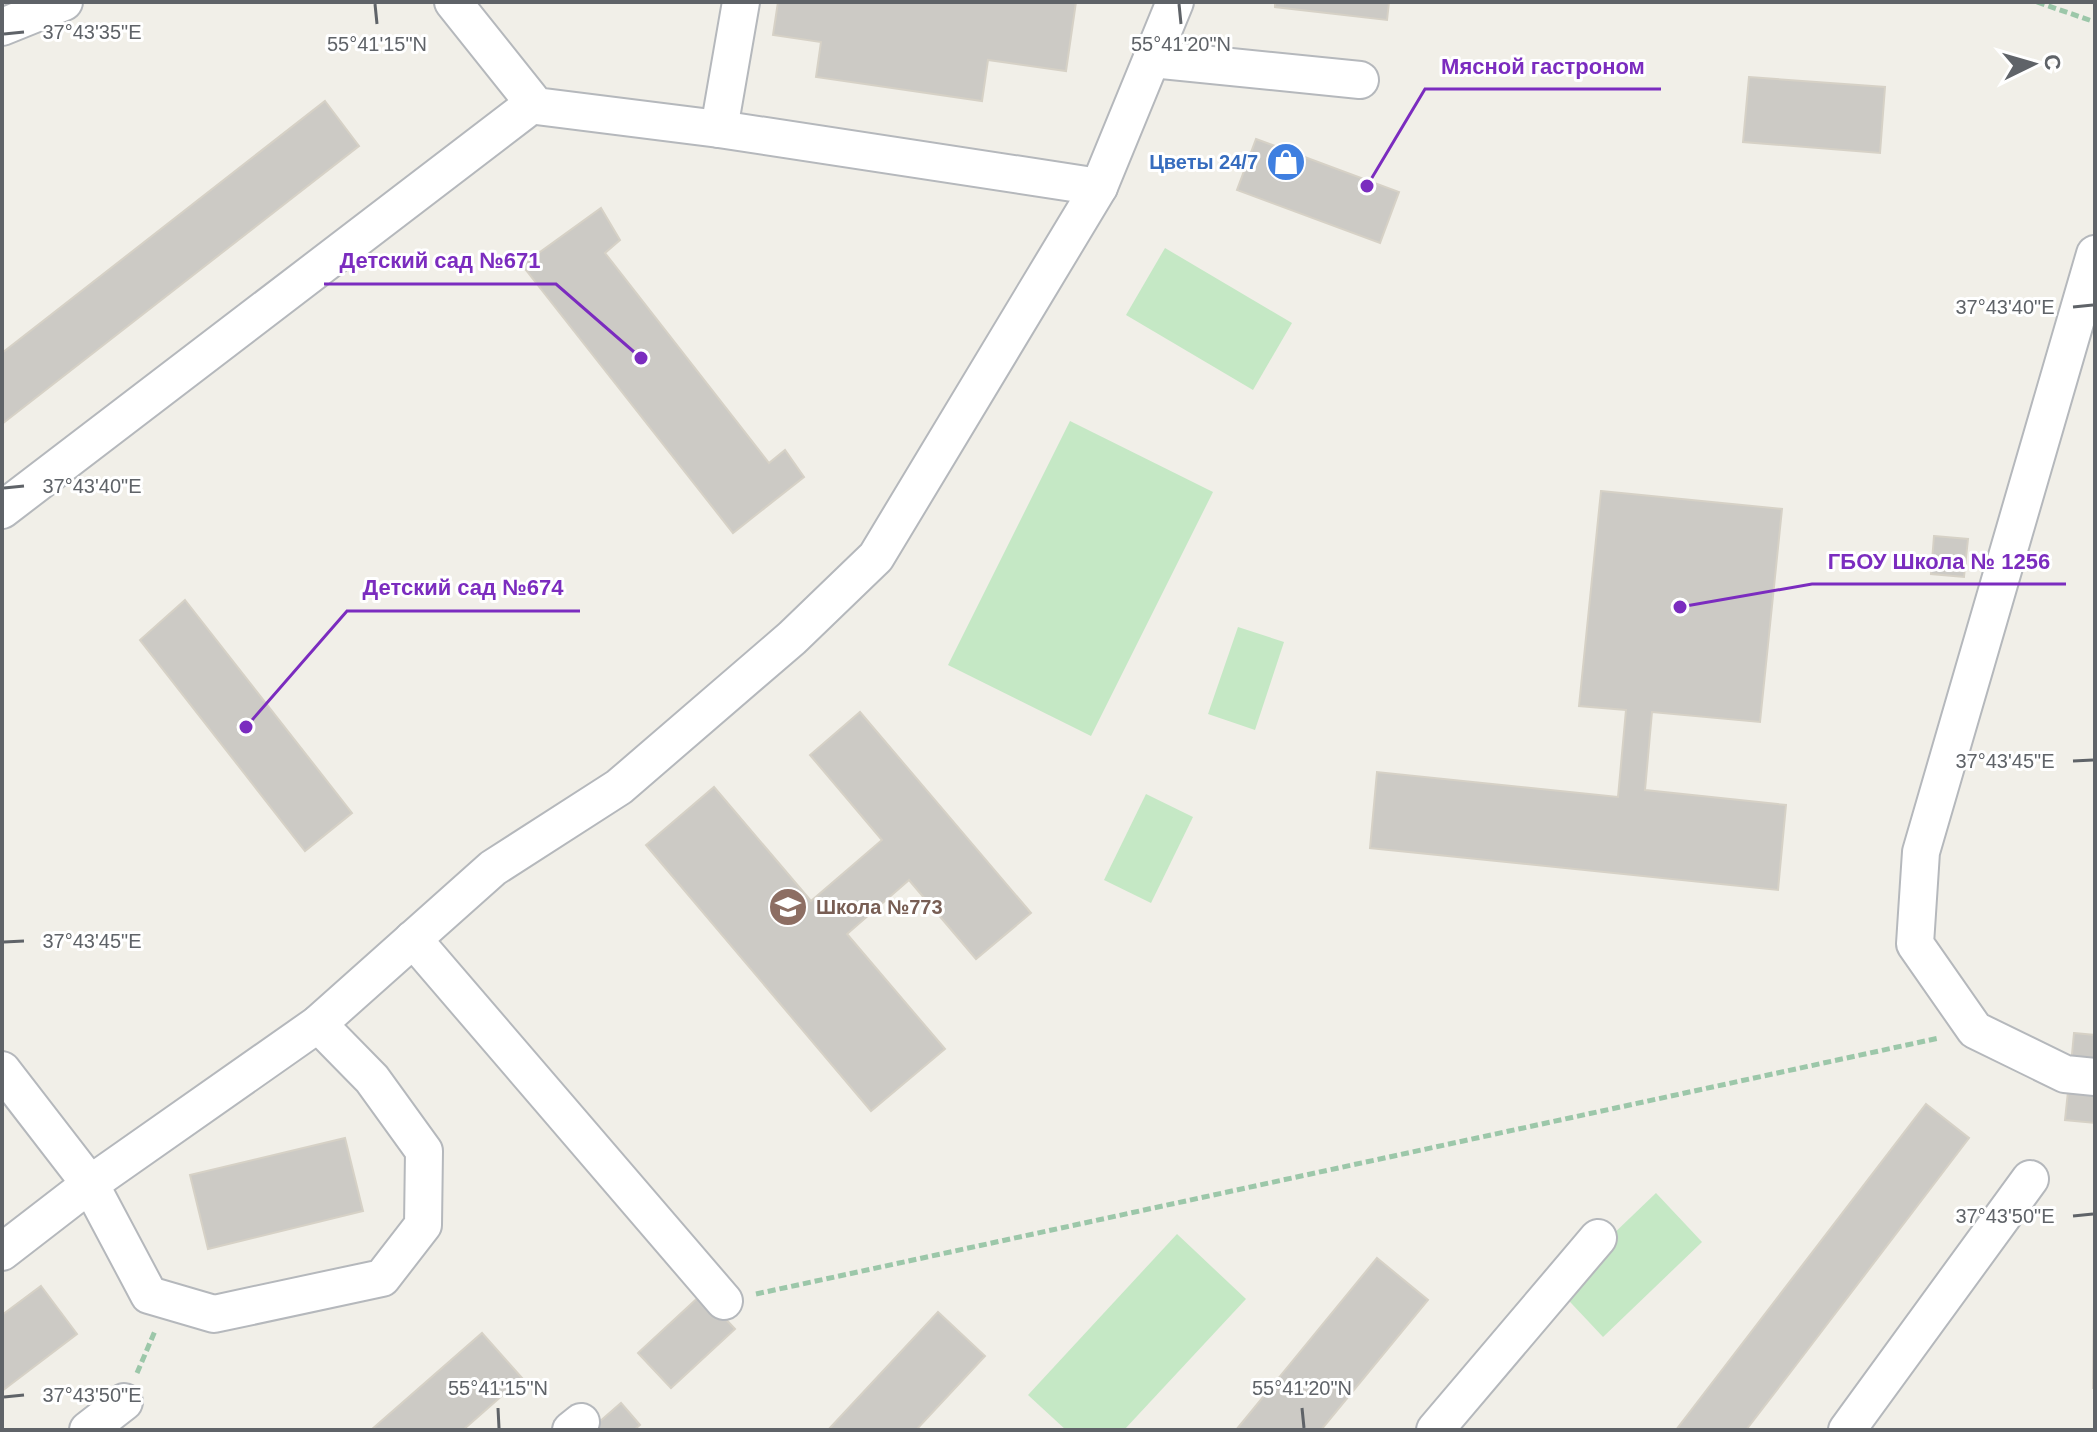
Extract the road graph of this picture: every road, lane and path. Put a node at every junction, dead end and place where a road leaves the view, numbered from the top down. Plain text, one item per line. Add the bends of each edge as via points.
1 (64, 2) edge
2 (453, 2) edge
3 (741, 2) edge
4 (1175, 2) edge
5 (2037, 2) edge
6 (2095, 22) edge
7 (2, 27) edge
8 (1152, 59) junction
9 (1360, 80) dead end
10 (536, 106) junction
11 (719, 129) junction
12 (1099, 187) junction
13 (2095, 254) edge
14 (2, 510) edge
15 (413, 939) junction
16 (318, 1024) junction
17 (1975, 1030) junction
18 (2, 1070) edge
19 (2095, 1077) edge
20 (2030, 1179) dead end
21 (90, 1184) junction
22 (1598, 1238) dead end
23 (2, 1252) edge
24 (168, 1300) junction
25 (724, 1301) joint
26 (124, 1402) joint
27 (88, 1430) edge
28 (1435, 1430) edge
29 (1847, 1430) edge

1 - 7 street
2 - 10 street
3 - 11 street
4 - 8 street
5 - 6 path
8 - 9 street
8 - 12 street
10 - 11 street
10 - 14 street
11 - 12 street
12 - 15 street via 876,557 792,638 619,787 493,868
13 - 17 street via 1921,852 1915,944
15 - 16 street
15 - 25 street
16 - 21 street
16 - 24 street via 372,1079 424,1151 423,1225 382,1278 214,1314
17 - 19 street via 2065,1074
17 - 25 path
18 - 21 street
20 - 29 street
21 - 23 street
21 - 24 street via 149,1295
22 - 28 street
24 - 26 path
26 - 27 street

